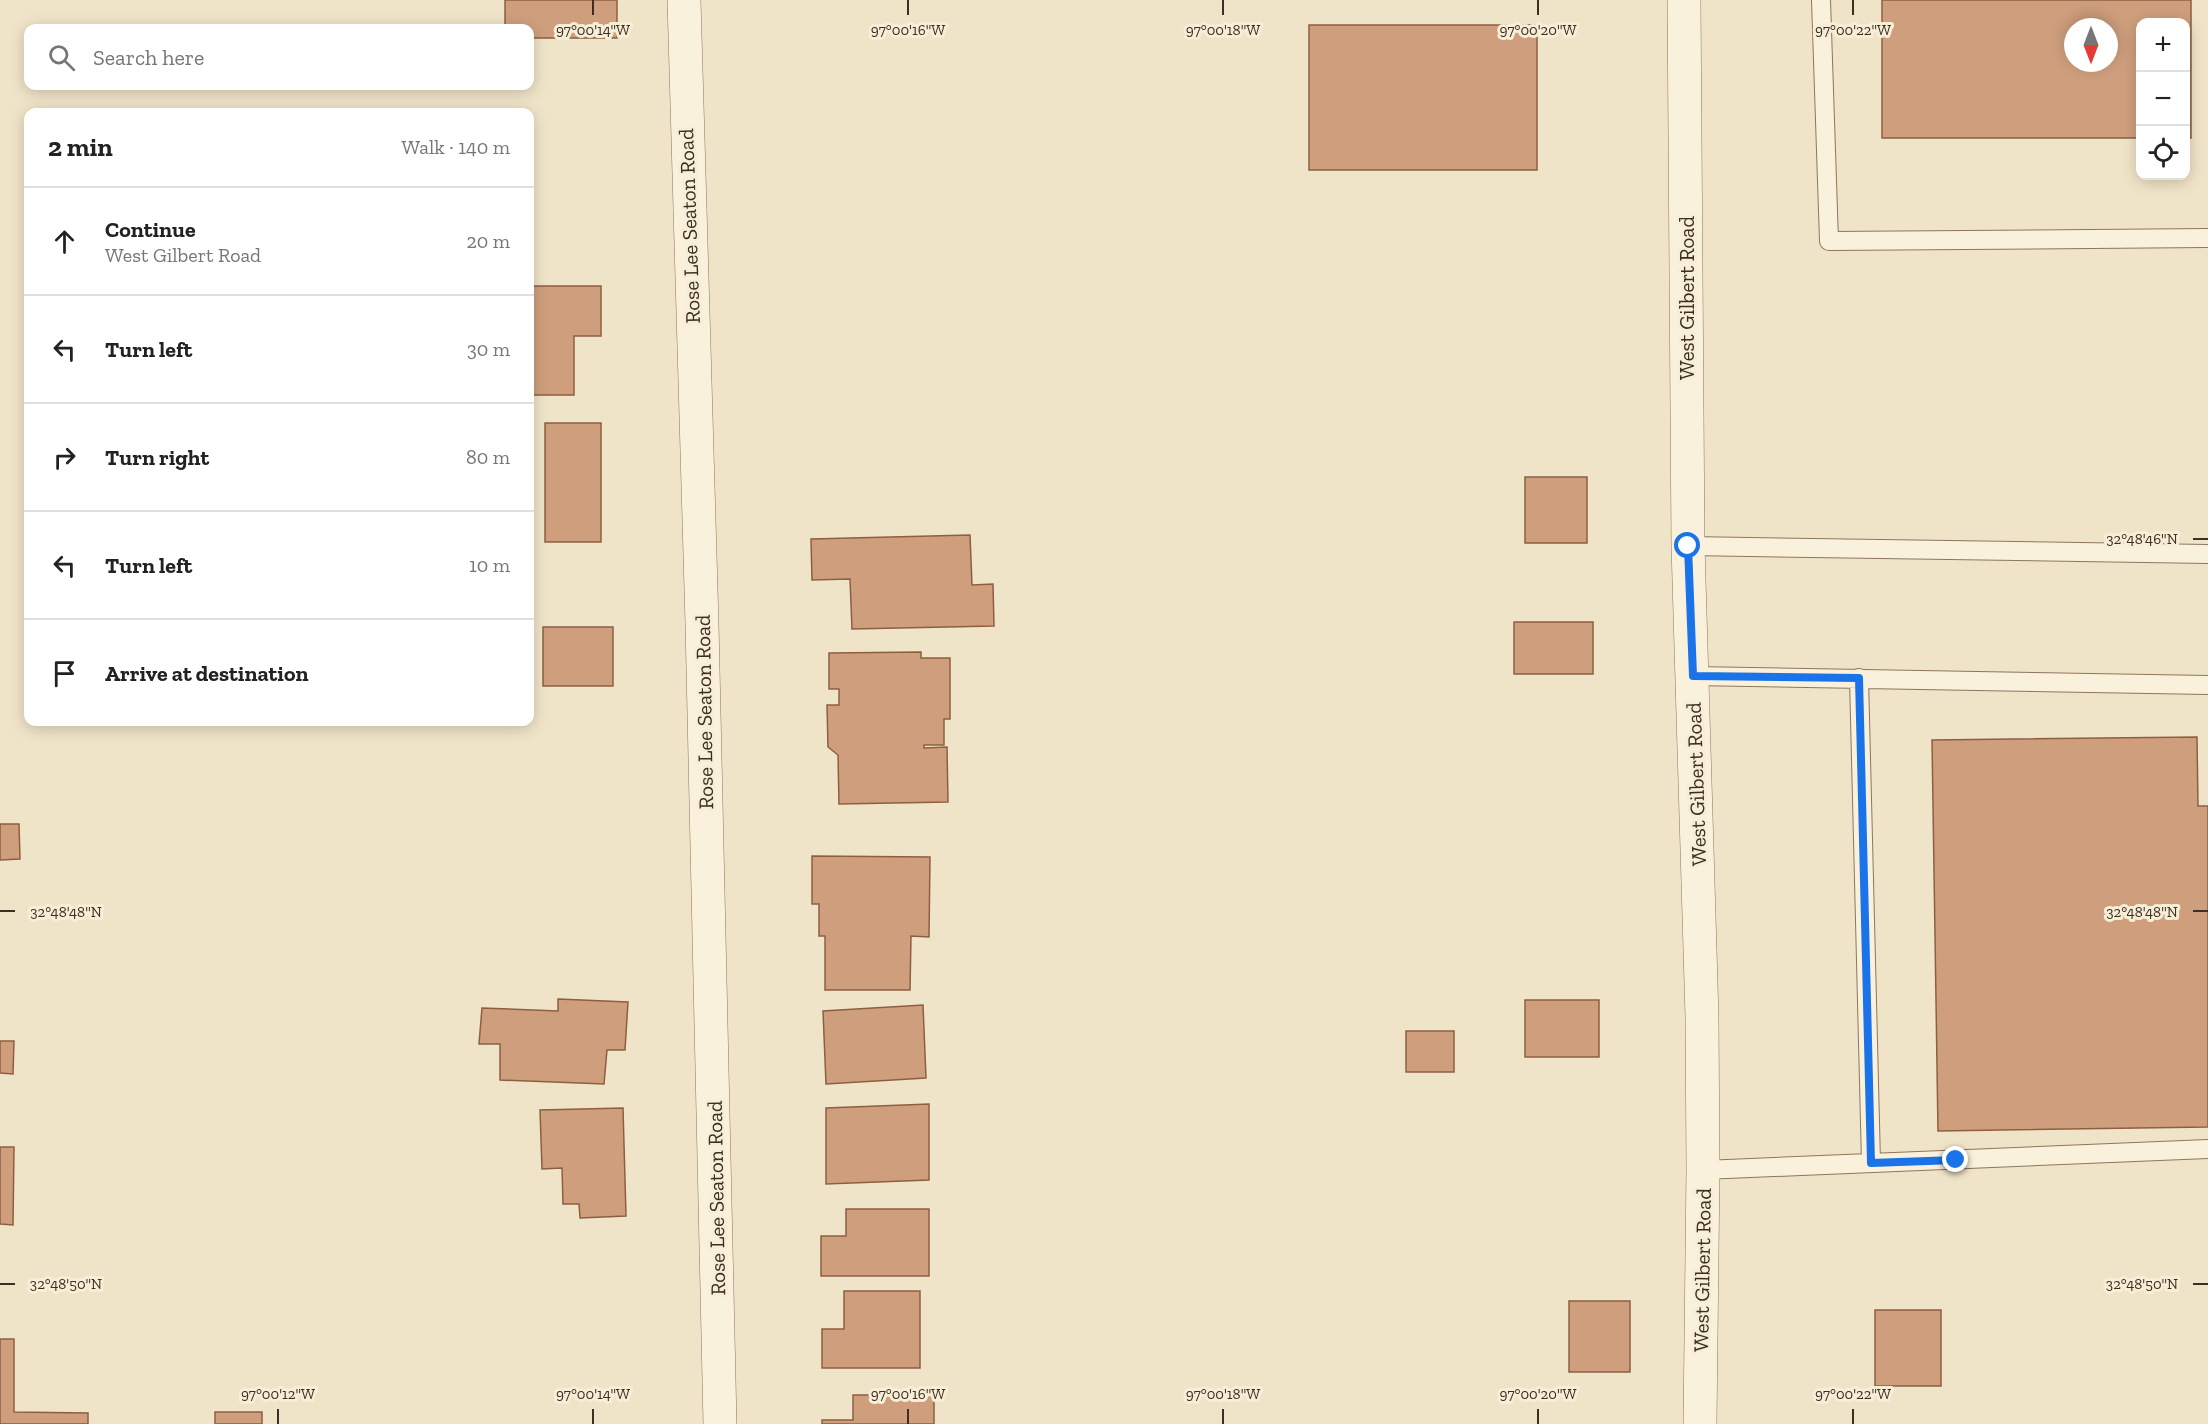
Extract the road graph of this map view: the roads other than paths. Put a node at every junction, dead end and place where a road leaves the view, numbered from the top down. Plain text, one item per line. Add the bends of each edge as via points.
1 (684, 0) edge
2 (1683, 0) edge
3 (1821, 0) edge
4 (2208, 238) edge
5 (1688, 546) junction
6 (2208, 554) edge
7 (1693, 676) junction
8 (1859, 678) junction
9 (2208, 685) edge
10 (2208, 1149) edge
11 (1871, 1163) junction
12 (1703, 1170) junction
13 (720, 1424) edge
14 (1700, 1424) edge

1 - 13 street, Rose Lee Seaton Road
2 - 5 street, West Gilbert Road
3 - 4 lane via 1829,241
5 - 6 lane
5 - 7 street, West Gilbert Road
7 - 8 lane
7 - 12 street, West Gilbert Road
8 - 9 lane
8 - 11 lane
10 - 11 lane
11 - 12 lane
12 - 14 street, West Gilbert Road

